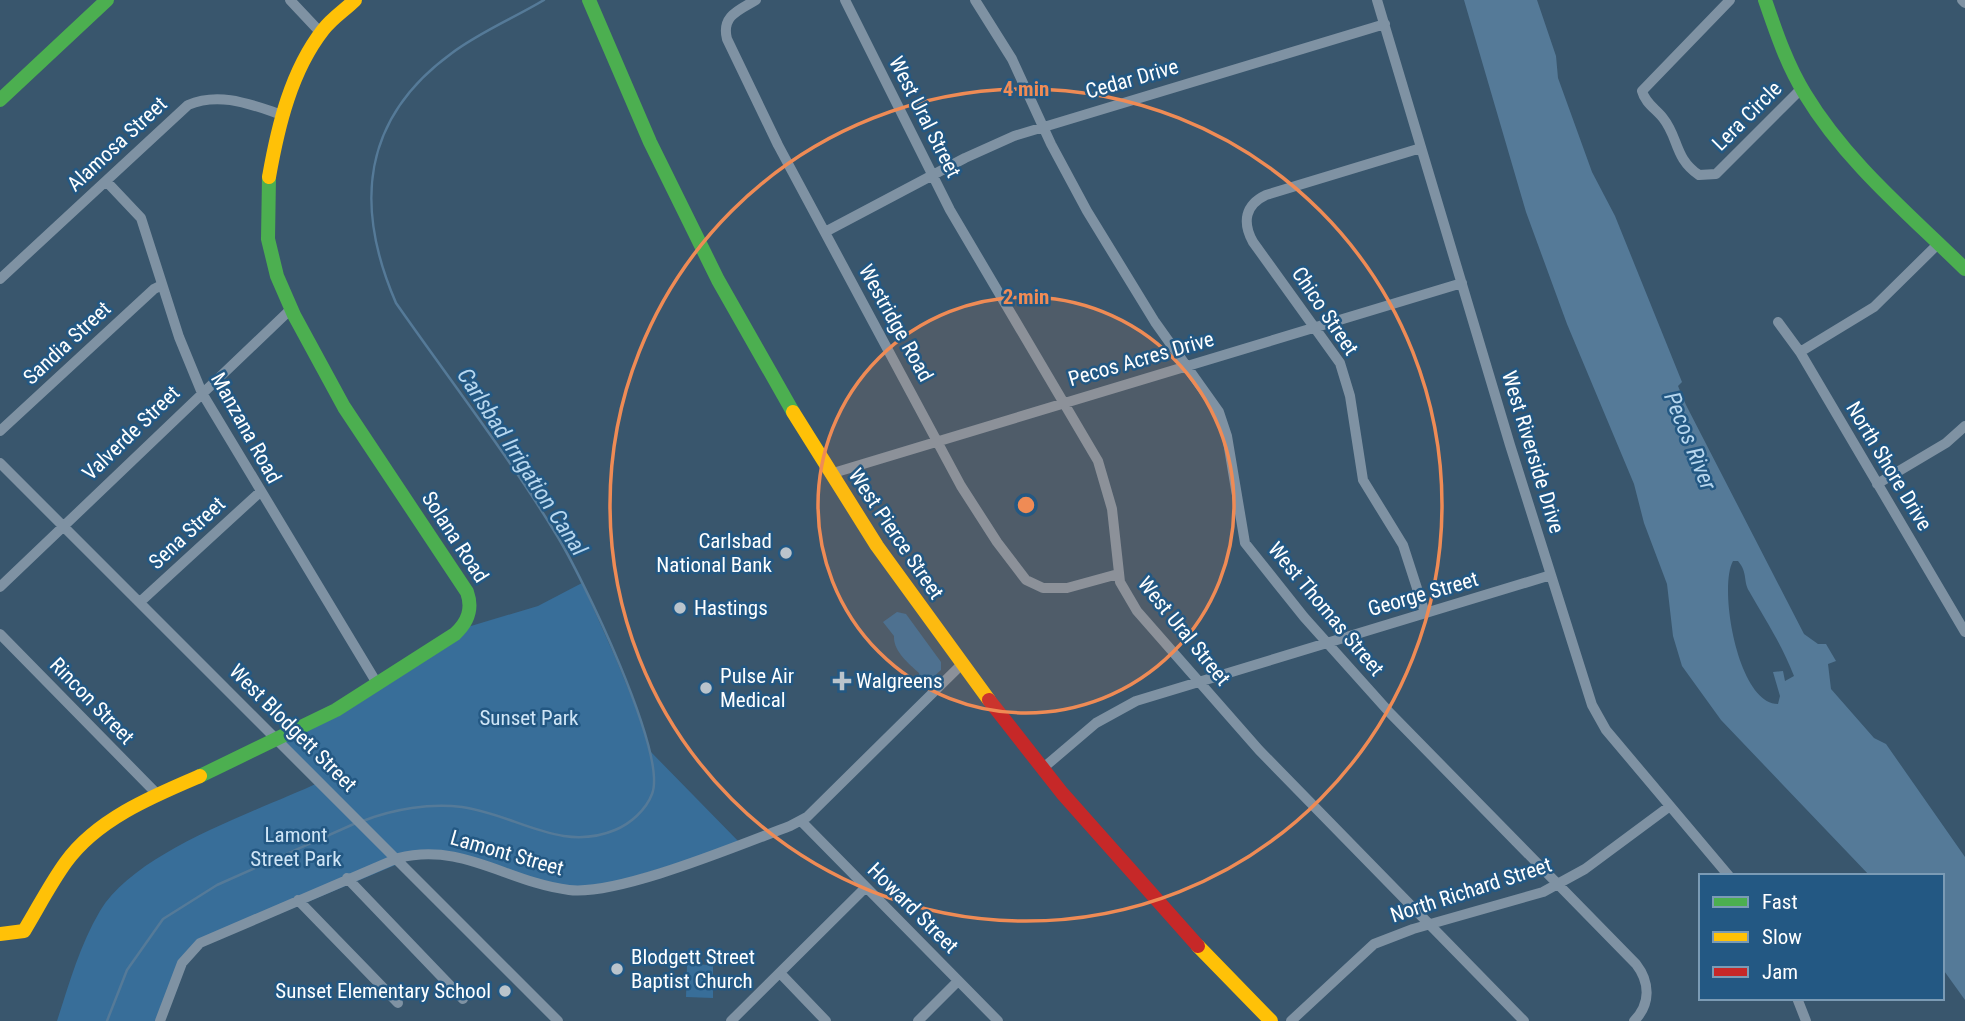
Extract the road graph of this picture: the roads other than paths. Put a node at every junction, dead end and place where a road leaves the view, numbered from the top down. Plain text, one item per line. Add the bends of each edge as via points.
1 (107, 0) edge
2 (290, 0) edge
3 (355, 0) edge
4 (589, 0) edge
5 (756, 0) edge
6 (845, 0) edge
7 (975, 0) edge
8 (1377, 0) edge
9 (1730, 0) edge
10 (1765, 0) edge
11 (1385, 24) junction
12 (321, 33) junction
13 (1801, 89) junction
14 (0, 100) edge
15 (283, 115) junction
16 (1043, 125) junction
17 (1421, 148) junction
18 (933, 175) junction
19 (106, 181) junction
20 (825, 232) junction
21 (1939, 243) junction
22 (1965, 269) edge
23 (0, 279) edge
24 (1462, 283) junction
25 (162, 285) junction
26 (292, 309) junction
27 (1778, 322) dead end
28 (1315, 327) junction
29 (1800, 352) junction
30 (1187, 366) junction
31 (202, 393) junction
32 (1062, 402) junction
33 (1965, 426) edge
34 (0, 431) edge
35 (937, 440) junction
36 (0, 463) edge
37 (830, 474) junction
38 (1877, 484) junction
39 (260, 492) junction
40 (63, 525) junction
41 (1118, 574) junction
42 (1551, 575) junction
43 (0, 587) edge
44 (140, 602) junction
45 (1965, 608) edge
46 (1425, 613) junction
47 (1954, 614) junction
48 (1965, 632) edge
49 (0, 634) edge
50 (1327, 643) junction
51 (961, 666) junction
52 (1199, 682) junction
53 (378, 685) junction
54 (276, 738) junction
55 (1042, 769) junction
56 (157, 794) junction
57 (1670, 806) junction
58 (801, 821) junction
59 (398, 858) junction
60 (1727, 874) edge
61 (347, 878) junction
62 (1556, 885) junction
63 (865, 888) junction
64 (298, 900) junction
65 (1430, 924) junction
66 (0, 934) edge
67 (780, 973) junction
68 (958, 981) junction
69 (463, 999) dead end
70 (1798, 1000) edge
71 (398, 1003) dead end
72 (160, 1021) edge
73 (558, 1021) edge
74 (732, 1021) edge
75 (826, 1021) edge
76 (918, 1021) edge
77 (998, 1021) edge
78 (1271, 1021) edge
79 (1291, 1021) edge
80 (1524, 1021) edge
81 (1634, 1021) edge
82 (1806, 1021) edge

1 - 14 main road
2 - 12 street
3 - 12 main road, Solana Road
4 - 37 main road, West Pierce Street via 631,101 716,276
5 - 20 street, Westridge Road via 728,20 727,39
6 - 18 street, West Ural Street
7 - 16 street, West Thomas Street via 1012,59
8 - 11 street, West Riverside Drive
9 - 13 street, Lera Circle via 1642,91 1669,127 1678,154 1699,175 1716,174
10 - 13 main road
11 - 16 street, Cedar Drive
11 - 17 street, West Riverside Drive
12 - 15 main road, Solana Road
13 - 21 main road via 1845,147
15 - 19 street, Alamosa Street via 231,100 196,102 177,112
15 - 26 main road, Solana Road via 268,194 268,228 274,266
16 - 18 street, Cedar Drive
16 - 30 street, West Thomas Street via 1065,172 1138,295
17 - 24 street, West Riverside Drive
17 - 28 street, Chico Street via 1266,195 1249,207 1248,234
18 - 20 street, Cedar Drive
18 - 32 street, West Ural Street
19 - 23 street, Alamosa Street
19 - 25 street, Manzana Road via 141,218
20 - 35 street, Westridge Road
21 - 22 main road
21 - 29 street via 1874,307
24 - 28 street, Pecos Acres Drive
24 - 42 street, West Riverside Drive
25 - 31 street, Manzana Road
25 - 34 street, Sandia Street
26 - 31 street, Valverde Street
26 - 53 main road, Solana Road via 342,405 471,601 461,629
27 - 29 street, North Shore Drive
28 - 30 street, Pecos Acres Drive
28 - 46 street, Chico Street via 1343,370 1363,480 1403,545
29 - 38 street, North Shore Drive
30 - 32 street, Pecos Acres Drive
30 - 50 street, West Thomas Street via 1223,421 1245,542
31 - 39 street, Manzana Road
31 - 40 street, Valverde Street
32 - 35 street, Pecos Acres Drive
32 - 41 street, West Ural Street via 1103,472
33 - 38 street via 1946,443
35 - 37 street, Pecos Acres Drive
35 - 41 street, Westridge Road via 973,508 1031,584 1067,588
36 - 40 street, West Blodgett Street
37 - 51 main road, West Pierce Street
38 - 47 street, North Shore Drive
39 - 44 street, Sena Street
39 - 53 street, Manzana Road
40 - 43 street, Valverde Street
40 - 44 street, West Blodgett Street
41 - 52 street, West Ural Street via 1137,611
42 - 46 street, George Street
42 - 57 street, West Riverside Drive via 1599,719
44 - 54 street, West Blodgett Street
45 - 47 street
46 - 50 street, George Street
47 - 48 street, North Shore Drive
49 - 56 street, Rincon Street
50 - 52 street, George Street
50 - 62 street, West Thomas Street
51 - 55 main road, West Pierce Street
51 - 58 street, Lamont Street
52 - 55 street, George Street via 1117,709
52 - 65 street, West Ural Street via 1259,750
53 - 54 main road, Solana Road
54 - 56 main road, Solana Road
54 - 59 street, West Blodgett Street
55 - 78 main road, West Pierce Street via 1163,909
56 - 66 main road, Solana Road via 109,821 80,846 55,875 24,930
57 - 60 street, West Riverside Drive
57 - 62 street, North Richard Street
58 - 59 street, Lamont Street via 599,890 552,887 446,853
58 - 63 street, Howard Street
59 - 61 street, Lamont Street
59 - 73 street, West Blodgett Street
61 - 64 street, Lamont Street
61 - 69 street
62 - 65 street, North Richard Street
62 - 81 street, West Thomas Street via 1642,971 1647,986 1644,1008
63 - 67 street
63 - 68 street, Howard Street
64 - 71 street
64 - 72 street, Lamont Street via 200,943 174,982
65 - 79 street, North Richard Street via 1389,937 1365,951
65 - 80 street, West Ural Street
67 - 74 street
67 - 75 street
68 - 76 street
68 - 77 street, Howard Street
70 - 82 street

